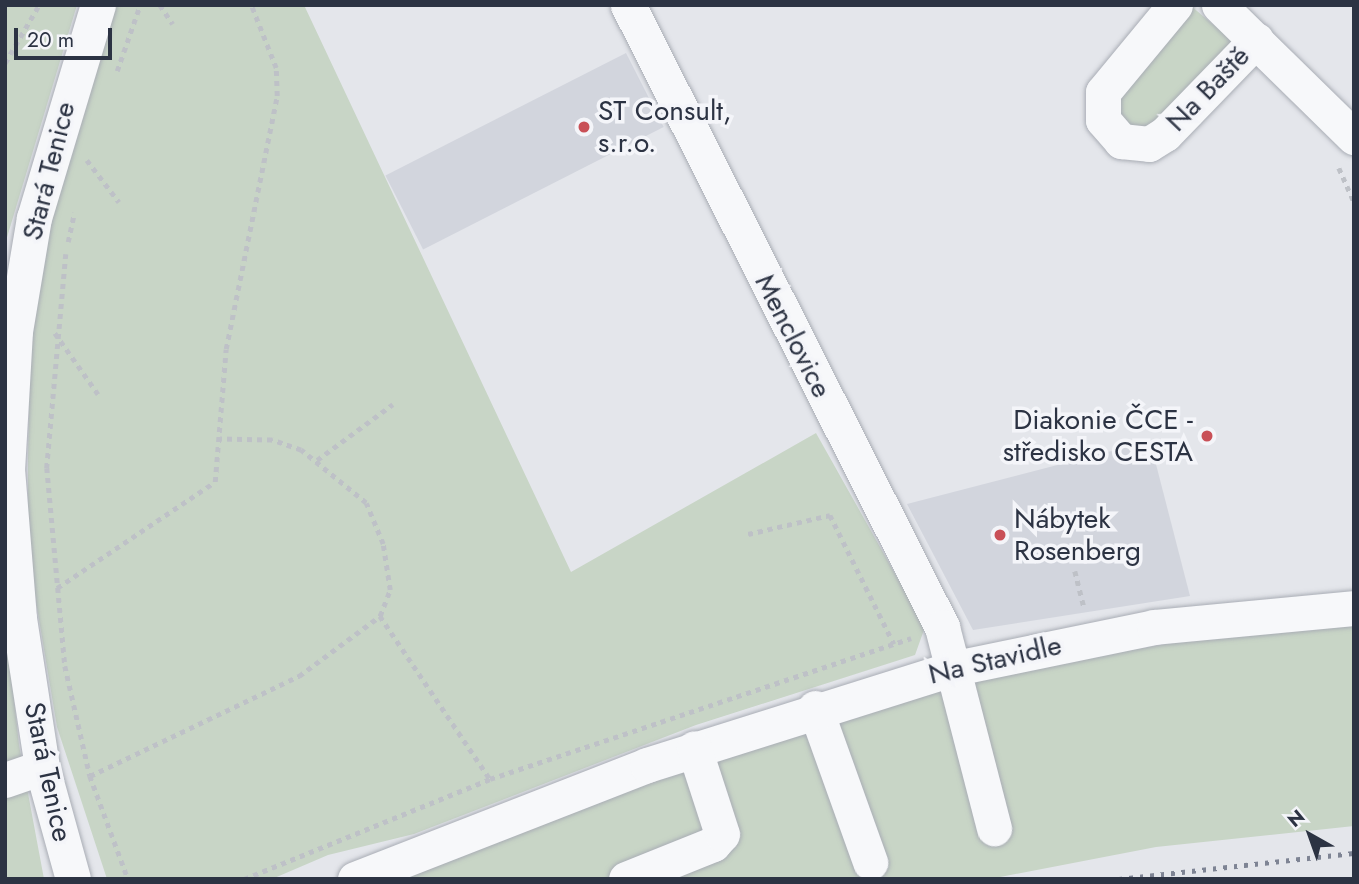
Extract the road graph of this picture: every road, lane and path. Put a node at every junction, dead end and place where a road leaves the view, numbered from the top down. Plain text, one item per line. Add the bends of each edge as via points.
1 (39, 5) edge
2 (97, 5) edge
3 (140, 5) edge
4 (160, 5) edge
5 (251, 5) edge
6 (628, 5) edge
7 (1175, 5) edge
8 (1219, 5) edge
9 (173, 24) dead end
10 (1256, 40) junction
11 (5, 62) edge
12 (113, 82) dead end
13 (1354, 137) edge
14 (91, 146) dead end
15 (86, 159) junction
16 (83, 172) dead end
17 (78, 197) dead end
18 (119, 202) dead end
19 (15, 331) junction
20 (56, 333) junction
21 (97, 394) dead end
22 (393, 404) dead end
23 (220, 439) junction
24 (317, 460) junction
25 (748, 534) dead end
26 (1075, 571) dead end
27 (57, 588) junction
28 (1354, 608) edge
29 (1085, 612) dead end
30 (380, 616) junction
31 (894, 645) dead end
32 (955, 668) junction
33 (815, 708) junction
34 (694, 748) junction
35 (42, 767) junction
36 (90, 776) junction
37 (490, 779) dead end
38 (5, 780) edge
39 (994, 828) dead end
40 (870, 862) dead end
41 (73, 879) edge
42 (128, 879) edge
43 (355, 879) edge
44 (626, 879) edge

1 - 11 path
2 - 19 street, Stará Tenice via 33,218
3 - 12 path
4 - 9 path
5 - 23 path via 276,68 277,96 226,349
6 - 32 street, Menclovice via 942,627
7 - 10 street, Na Baště via 1103,92 1103,120 1121,141 1149,144 1165,134
8 - 10 street, Na Baště
10 - 13 street, Na Baště
14 - 15 path
15 - 16 path
15 - 18 path
17 - 20 path
19 - 20 path
19 - 35 street, Stará Tenice via 9,534
20 - 21 path
20 - 27 path via 47,468
22 - 24 path
23 - 24 path via 272,440
23 - 27 path via 215,482
24 - 30 path via 366,503 383,544 390,590
25 - 31 path via 830,515
26 - 29 path
27 - 36 path via 65,666
28 - 32 street, Na Stavidle via 1189,622
30 - 36 path via 299,676
30 - 37 path
32 - 33 street, Na Stavidle
32 - 39 street, Menclovice
33 - 34 street, Na Stavidle
33 - 40 street
34 - 43 street, Na Stavidle
34 - 44 street via 722,834 713,844
35 - 38 street
35 - 41 street, Stará Tenice
36 - 42 path

